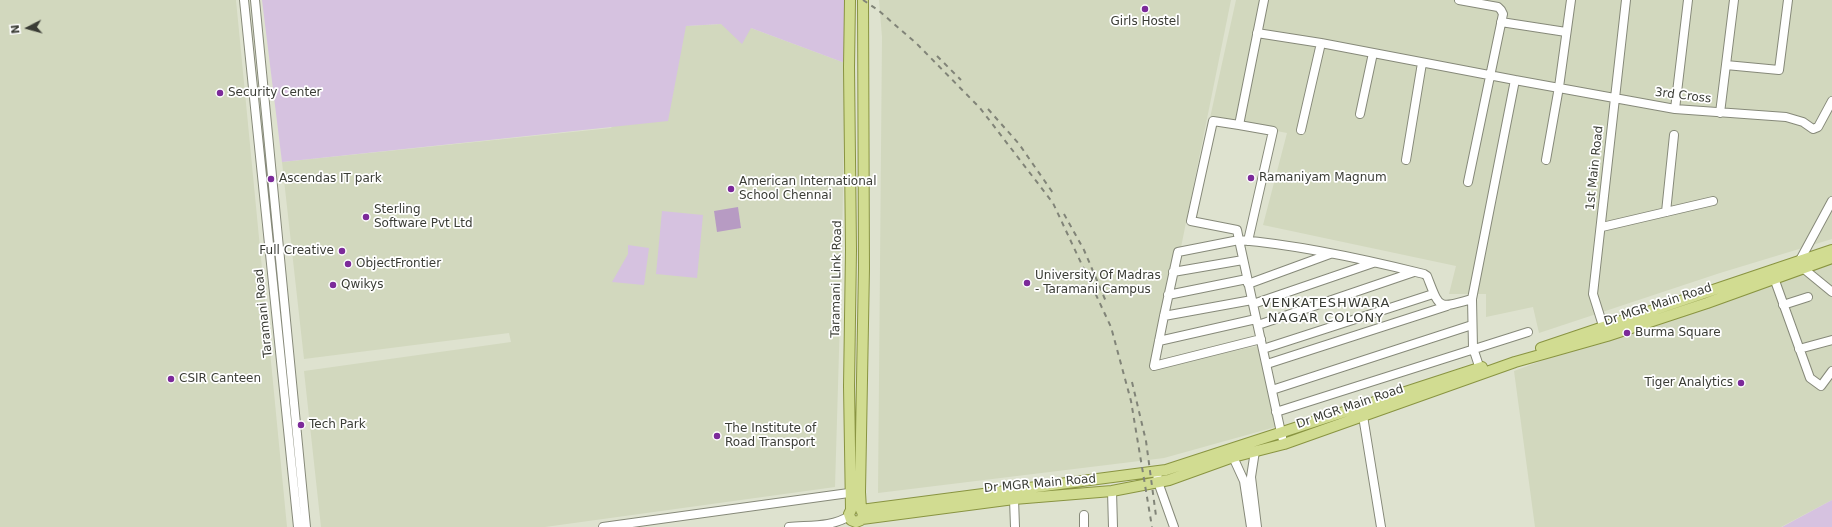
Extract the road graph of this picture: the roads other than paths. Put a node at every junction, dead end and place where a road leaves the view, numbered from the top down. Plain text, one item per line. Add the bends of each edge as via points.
1 (244, 0) edge
2 (254, 0) edge
3 (850, 0) edge
4 (863, 0) edge
5 (1264, 0) edge
6 (1460, 0) edge
7 (1570, 0) edge
8 (1626, 0) edge
9 (1688, 0) edge
10 (1734, 0) edge
11 (1788, 0) edge
12 (1501, 22) junction
13 (1566, 32) junction
14 (1257, 33) junction
15 (1321, 43) junction
16 (1373, 53) junction
17 (1422, 63) junction
18 (1726, 65) junction
19 (1490, 75) junction
20 (1515, 80) junction
21 (1559, 88) junction
22 (1614, 98) junction
23 (1832, 101) edge
24 (1675, 109) junction
25 (1720, 113) junction
26 (1360, 114) dead end
27 (1239, 125) junction
28 (1301, 130) dead end
29 (1674, 135) dead end
30 (1406, 160) dead end
31 (1546, 160) dead end
32 (1468, 182) dead end
33 (1713, 201) dead end
34 (1832, 201) edge
35 (1666, 212) junction
36 (1602, 227) junction
37 (1239, 240) junction
38 (1248, 241) junction
39 (1832, 250) edge
40 (1332, 254) junction
41 (1832, 258) edge
42 (1243, 260) junction
43 (1374, 262) junction
44 (1801, 266) junction
45 (1173, 272) junction
46 (1414, 272) junction
47 (1774, 278) junction
48 (1248, 282) junction
49 (1832, 292) edge
50 (1433, 294) junction
51 (1168, 296) junction
52 (1808, 297) dead end
53 (1472, 299) junction
54 (1252, 302) junction
55 (1783, 305) junction
56 (1447, 306) junction
57 (1164, 316) junction
58 (1257, 322) junction
59 (1472, 324) junction
60 (1528, 332) dead end
61 (1605, 332) junction
62 (1261, 339) junction
63 (1832, 340) edge
64 (1159, 341) junction
65 (1473, 348) junction
66 (1799, 349) junction
67 (1263, 350) junction
68 (1267, 364) junction
69 (1481, 371) junction
70 (1832, 371) edge
71 (1272, 390) junction
72 (1276, 412) junction
73 (1363, 416) junction
74 (1281, 433) junction
75 (1284, 444) junction
76 (1255, 450) junction
77 (1234, 457) junction
78 (1157, 471) junction
79 (1158, 482) junction
80 (1112, 490) junction
81 (855, 492) junction
82 (1014, 499) junction
83 (1084, 515) dead end
84 (857, 518) edge
85 (298, 527) edge
86 (306, 527) edge
87 (603, 527) edge
88 (789, 527) edge
89 (1015, 527) edge
90 (1084, 527) edge
91 (1113, 527) edge
92 (1174, 527) edge
93 (1251, 527) edge
94 (1257, 527) edge
95 (1382, 527) edge

1 - 85 street, Taramani Road
2 - 86 street, Taramani Road
3 - 81 main road, Taramani Link Road
4 - 81 main road, Taramani Link Road via 864,268
5 - 14 street
6 - 12 street via 1498,7 1502,12
7 - 13 street
8 - 22 street, 1st Main Road
9 - 24 street
10 - 18 street
11 - 18 street via 1779,70
12 - 13 street
12 - 19 street
13 - 21 street
14 - 15 street, 3rd Cross
14 - 27 street
15 - 16 street, 3rd Cross
15 - 28 street
16 - 17 street, 3rd Cross
16 - 26 street
17 - 19 street, 3rd Cross
17 - 30 street
18 - 25 street
19 - 20 street, 3rd Cross
19 - 32 street
20 - 21 street, 3rd Cross
20 - 53 street
21 - 22 street, 3rd Cross
21 - 31 street
22 - 24 street, 3rd Cross
22 - 36 street, 1st Main Road
23 - 25 street, 3rd Cross via 1818,127 1813,129 1786,116
24 - 25 street, 3rd Cross
27 - 37 street via 1213,121 1191,222 1237,230
27 - 38 street via 1273,131
29 - 35 street
33 - 35 street
34 - 44 street
35 - 36 street
36 - 61 street, 1st Main Road via 1593,294
37 - 38 street
37 - 42 street
37 - 45 street via 1178,252
38 - 40 street
39 - 44 main road, Dr MGR Main Road
40 - 43 street
40 - 48 street
41 - 44 main road, Dr MGR Main Road
42 - 45 street
42 - 48 street
43 - 46 street
43 - 54 street
44 - 47 main road, Dr MGR Main Road
44 - 49 street
44 - 61 main road, Dr MGR Main Road
45 - 51 street
46 - 50 street via 1427,276
46 - 58 street
47 - 55 street
47 - 61 main road, Dr MGR Main Road via 1707,303
48 - 51 street
48 - 54 street
50 - 56 street via 1440,304
50 - 67 street
51 - 57 street
52 - 55 street
53 - 56 street
53 - 59 street
54 - 57 street
54 - 58 street
55 - 66 street
56 - 68 street
57 - 64 street
58 - 62 street
58 - 64 street
59 - 65 street
59 - 71 street
60 - 65 street
61 - 69 main road, Dr MGR Main Road
62 - 64 street via 1154,366
62 - 67 street
63 - 66 street
65 - 69 street
65 - 72 street
66 - 70 street via 1810,378 1820,386
67 - 68 street
68 - 71 street
69 - 73 main road, Dr MGR Main Road
69 - 74 main road, Dr MGR Main Road
71 - 72 street
72 - 74 street
73 - 75 main road, Dr MGR Main Road
73 - 95 street
74 - 75 street
74 - 78 main road, Dr MGR Main Road
75 - 76 main road, Dr MGR Main Road
76 - 77 main road, Dr MGR Main Road
76 - 94 street via 1251,477
77 - 79 main road, Dr MGR Main Road
77 - 93 street via 1244,481
78 - 79 street
78 - 84 main road, Dr MGR Main Road
79 - 80 main road, Dr MGR Main Road
79 - 92 street
80 - 82 main road, Dr MGR Main Road
80 - 91 street
81 - 84 main road, Taramani Link Road
81 - 87 street
82 - 84 main road, Dr MGR Main Road
82 - 89 street
83 - 90 street
84 - 88 street via 832,524

